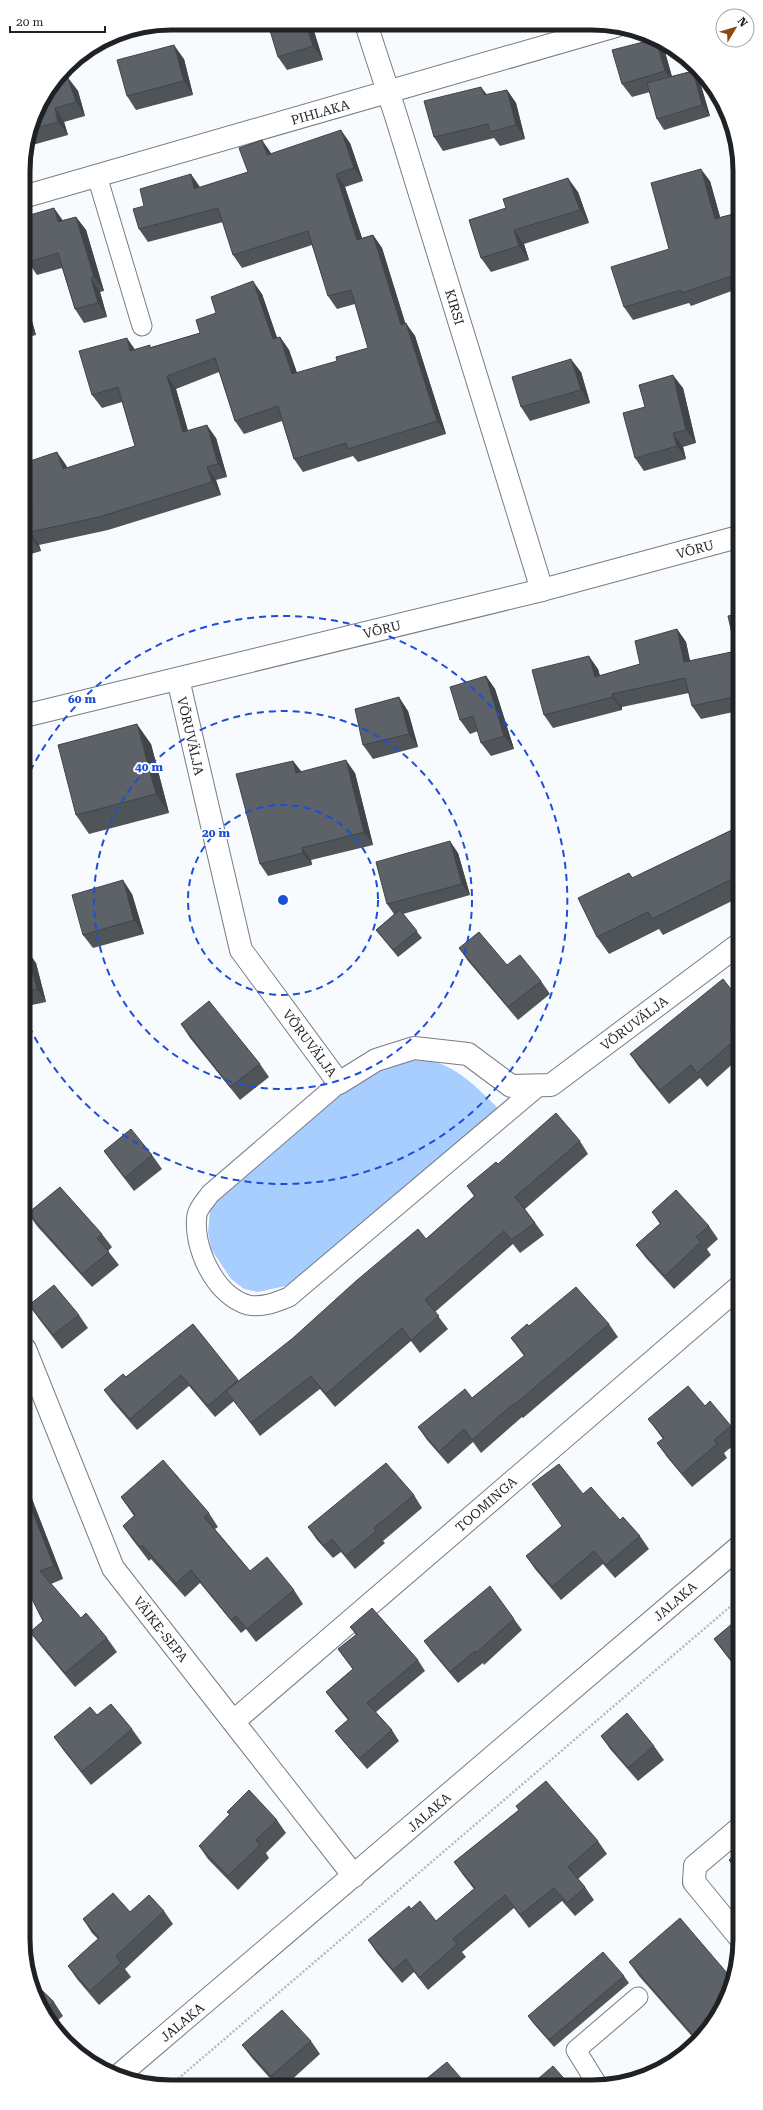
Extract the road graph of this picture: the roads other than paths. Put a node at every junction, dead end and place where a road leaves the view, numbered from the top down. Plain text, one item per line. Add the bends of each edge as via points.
1 (368, 30) edge
2 (602, 30) edge
3 (389, 92) junction
4 (97, 176) junction
5 (30, 195) edge
6 (142, 326) dead end
7 (733, 538) edge
8 (542, 590) junction
9 (178, 679) junction
10 (30, 715) edge
11 (733, 949) edge
12 (340, 1083) junction
13 (540, 1085) junction
14 (733, 1292) edge
15 (30, 1362) edge
16 (733, 1551) edge
17 (234, 1721) junction
18 (733, 1834) edge
19 (354, 1876) junction
20 (733, 1929) edge
21 (638, 1997) dead end
22 (123, 2072) edge
23 (595, 2080) edge

1 - 3 street, KIRSI
2 - 3 street, PIHLAKA
3 - 4 street, PIHLAKA
3 - 8 street, KIRSI
4 - 5 street, PIHLAKA
4 - 6 lane
7 - 8 street, VÕRU
8 - 9 street, VÕRU
9 - 10 street, VÕRU
9 - 12 street, VÕRUVÄLJA via 241,950
11 - 13 street, VÕRUVÄLJA via 551,1085
12 - 13 street, VÕRUVÄLJA via 376,1060 414,1048 468,1054 511,1086
12 - 13 lane via 210,1194 197,1213 196,1234 202,1256 213,1276 228,1294 248,1305 270,1304 289,1297
14 - 17 street, TOOMINGA
15 - 17 street, VÄIKE-SEPA via 113,1568
16 - 19 street, JALAKA
17 - 19 street, VÄIKE-SEPA
18 - 20 street via 695,1866 694,1882
19 - 22 street, JALAKA
21 - 23 lane via 576,2050

